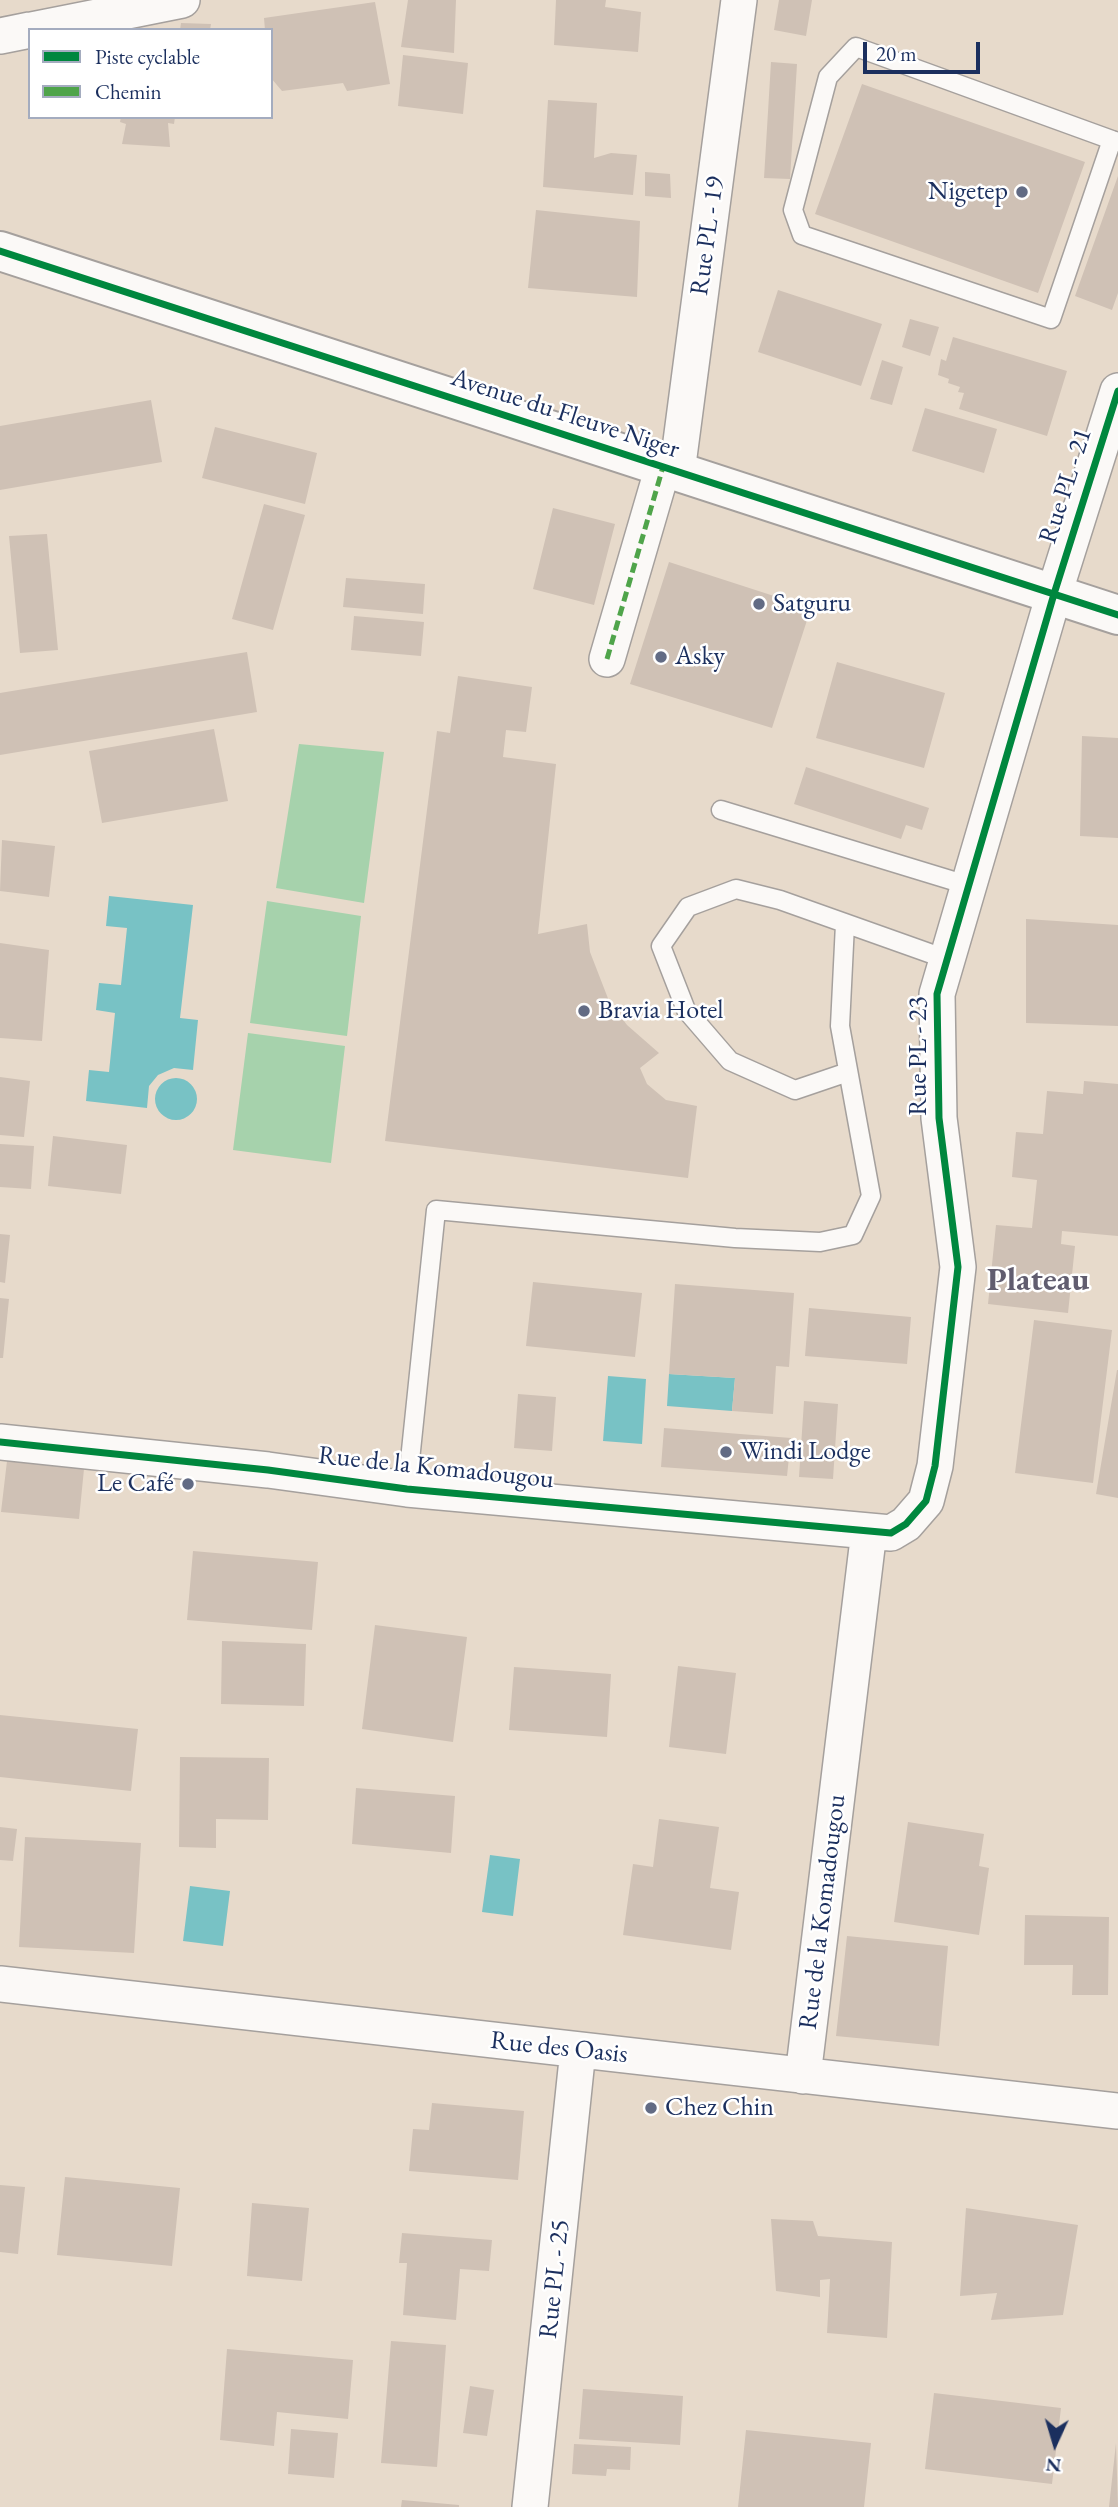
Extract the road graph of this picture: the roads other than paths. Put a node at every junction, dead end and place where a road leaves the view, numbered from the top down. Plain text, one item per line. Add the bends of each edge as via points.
1 (182, 0) edge
2 (739, 0) edge
3 (41, 28) edge
4 (28, 31) edge
5 (0, 36) edge
6 (1115, 141) edge
7 (0, 251) edge
8 (1118, 391) edge
9 (670, 470) junction
10 (1054, 594) junction
11 (1118, 615) edge
12 (607, 659) dead end
13 (721, 810) dead end
14 (967, 885) junction
15 (845, 924) junction
16 (946, 959) junction
17 (848, 1072) junction
18 (0, 1442) edge
19 (407, 1489) junction
20 (869, 1531) junction
21 (0, 1984) edge
22 (578, 2050) junction
23 (803, 2076) junction
24 (1118, 2111) edge
25 (530, 2507) edge

1 - 3 street
2 - 9 street, Rue PL - 19
4 - 5 street
6 - 6 lane via 856,47 828,77 793,209 802,235 1051,319
7 - 9 street, Avenue du Fleuve Niger
8 - 10 street, Rue PL - 21
9 - 10 street, Avenue du Fleuve Niger
9 - 12 street, Rue PL - 19
10 - 11 street, Avenue du Fleuve Niger
10 - 14 street, Rue PL - 23
13 - 14 lane
14 - 16 street, Rue PL - 23
15 - 16 lane
15 - 17 lane via 840,1026
15 - 17 lane via 736,889 688,907 661,946 686,1010 730,1061 795,1090
16 - 20 street, Rue PL - 23 via 937,994 936,1056 958,1267 935,1466 926,1501 906,1524 891,1533
17 - 19 lane via 871,1196 853,1236 820,1242 735,1238 436,1210
18 - 19 street, Rue de la Komadougou
19 - 20 street, Rue de la Komadougou
20 - 23 street, Rue de la Komadougou
21 - 22 street, Rue des Oasis
22 - 23 street, Rue des Oasis
22 - 25 street, Rue PL - 25
23 - 24 street, Rue des Oasis

